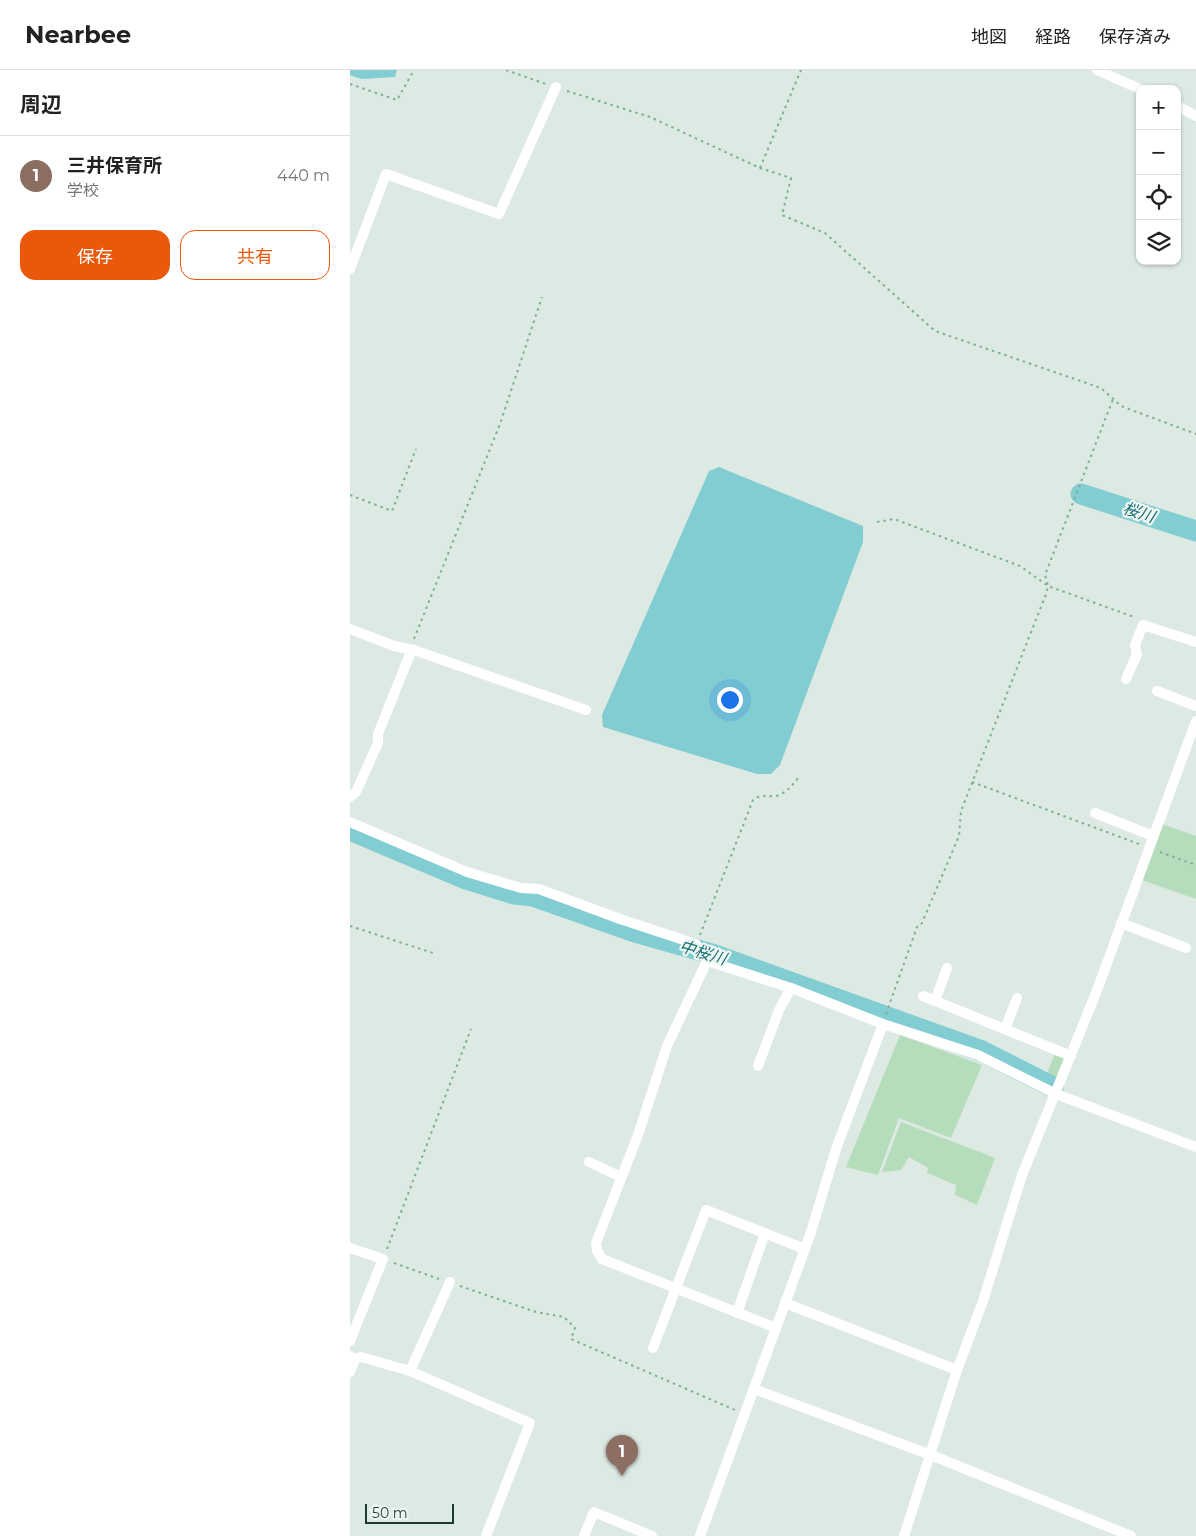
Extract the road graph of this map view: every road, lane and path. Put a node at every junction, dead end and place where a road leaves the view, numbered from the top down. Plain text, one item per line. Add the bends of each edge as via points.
1 (414, 70) edge
2 (506, 70) edge
3 (801, 70) edge
4 (1097, 70) edge
5 (350, 84) edge
6 (556, 87) junction
7 (1136, 87) edge
8 (1181, 108) edge
9 (1196, 116) edge
10 (760, 168) junction
11 (350, 269) edge
12 (542, 297) dead end
13 (1113, 399) junction
14 (1196, 434) edge
15 (416, 449) dead end
16 (350, 495) edge
17 (877, 522) dead end
18 (1048, 586) junction
19 (1143, 625) junction
20 (350, 629) edge
21 (1196, 642) edge
22 (410, 649) junction
23 (1126, 679) dead end
24 (1157, 690) dead end
25 (1196, 706) edge
26 (586, 710) dead end
27 (1196, 721) edge
28 (1194, 733) edge
29 (798, 778) dead end
30 (972, 782) junction
31 (350, 797) edge
32 (1095, 813) dead end
33 (350, 822) edge
34 (1153, 836) junction
35 (1149, 848) junction
36 (1196, 865) edge
37 (1121, 923) junction
38 (350, 926) edge
39 (1186, 948) dead end
40 (702, 953) junction
41 (433, 954) dead end
42 (947, 968) dead end
43 (791, 988) junction
44 (923, 996) dead end
45 (1017, 998) dead end
46 (935, 1001) junction
47 (884, 1019) junction
48 (471, 1029) dead end
49 (1005, 1029) junction
50 (1071, 1056) junction
51 (758, 1066) dead end
52 (1056, 1094) junction
53 (1196, 1147) edge
54 (589, 1162) dead end
55 (621, 1177) junction
56 (765, 1233) junction
57 (350, 1248) edge
58 (805, 1249) junction
59 (383, 1260) junction
60 (450, 1282) junction
61 (676, 1288) junction
62 (785, 1303) junction
63 (737, 1313) junction
64 (776, 1328) junction
65 (350, 1341) edge
66 (653, 1348) dead end
67 (352, 1358) edge
68 (957, 1370) junction
69 (410, 1371) junction
70 (350, 1372) edge
71 (754, 1389) junction
72 (744, 1414) junction
73 (931, 1455) junction
74 (486, 1536) edge
75 (584, 1536) edge
76 (652, 1536) edge
77 (700, 1536) edge
78 (904, 1536) edge
79 (1131, 1536) edge

1 - 5 path via 397,100
2 - 6 path
3 - 10 path
4 - 7 street
6 - 10 path via 650,117
6 - 11 street via 499,214 386,174
8 - 9 street
10 - 13 path via 791,178 782,215 825,233 935,331 1100,388
12 - 22 path via 500,424
13 - 14 path via 1121,406
13 - 18 path via 1045,575
15 - 16 path via 392,511
17 - 18 path via 894,519 1020,566
18 - 19 path via 1139,619
18 - 30 path
19 - 21 street
19 - 23 street via 1135,645 1137,654
20 - 22 street
22 - 26 street
22 - 31 street via 378,734 378,743 356,792
24 - 25 street
27 - 28 street
28 - 34 street
29 - 40 path via 783,793 752,800
30 - 35 path
30 - 47 path via 960,812 959,836 921,925 917,927
32 - 34 street
33 - 40 street via 467,872 521,888 539,889
34 - 35 street
35 - 36 path
35 - 37 street
37 - 39 street
37 - 50 street
38 - 41 path
40 - 43 street
40 - 55 street
42 - 46 street
43 - 47 street
43 - 51 street
44 - 46 street
45 - 49 street
46 - 49 street
47 - 52 street via 978,1055
47 - 58 street via 837,1146
48 - 59 path
49 - 50 street
50 - 52 street
52 - 53 street
52 - 68 street via 1022,1175 983,1301
54 - 55 street
55 - 61 street via 596,1243 597,1251 602,1259
56 - 58 street
56 - 61 street via 706,1210
56 - 63 street
57 - 59 street
58 - 62 street
59 - 60 path
59 - 65 street
60 - 69 street
60 - 72 path via 536,1312 564,1317 575,1328 571,1339
61 - 63 street
61 - 66 street
62 - 64 street
62 - 68 street
63 - 64 street
64 - 71 street
67 - 69 street via 361,1357
67 - 70 street
68 - 73 street
69 - 74 street via 530,1423
71 - 72 street
71 - 73 street
72 - 77 street
73 - 78 street
73 - 79 street
75 - 76 street via 594,1512

